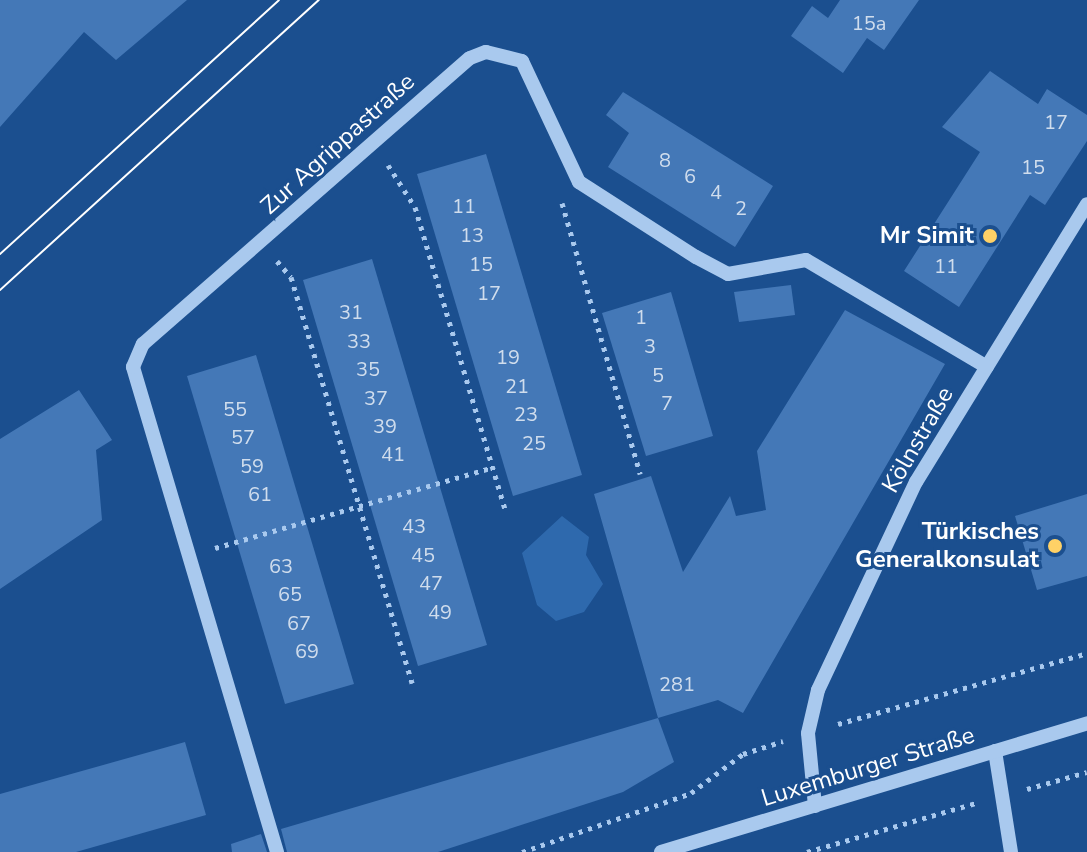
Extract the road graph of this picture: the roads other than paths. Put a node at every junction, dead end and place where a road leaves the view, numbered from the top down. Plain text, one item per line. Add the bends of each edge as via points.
1 (1087, 204) edge
2 (987, 367) junction
3 (1087, 723) edge
4 (995, 751) junction
5 (815, 806) junction
6 (277, 852) edge
7 (661, 852) edge
8 (1011, 852) edge

1 - 2 street, Kölnstraße
2 - 5 street, Kölnstraße via 916,482 818,690 808,733
2 - 6 street, Zur Agrippastraße via 806,260 728,274 575,175 537,81 522,61 502,53 470,58 143,344 133,367
3 - 4 street, Luxemburger Straße
4 - 5 street, Luxemburger Straße
4 - 8 street via 1007,794
5 - 7 street, Luxemburger Straße

